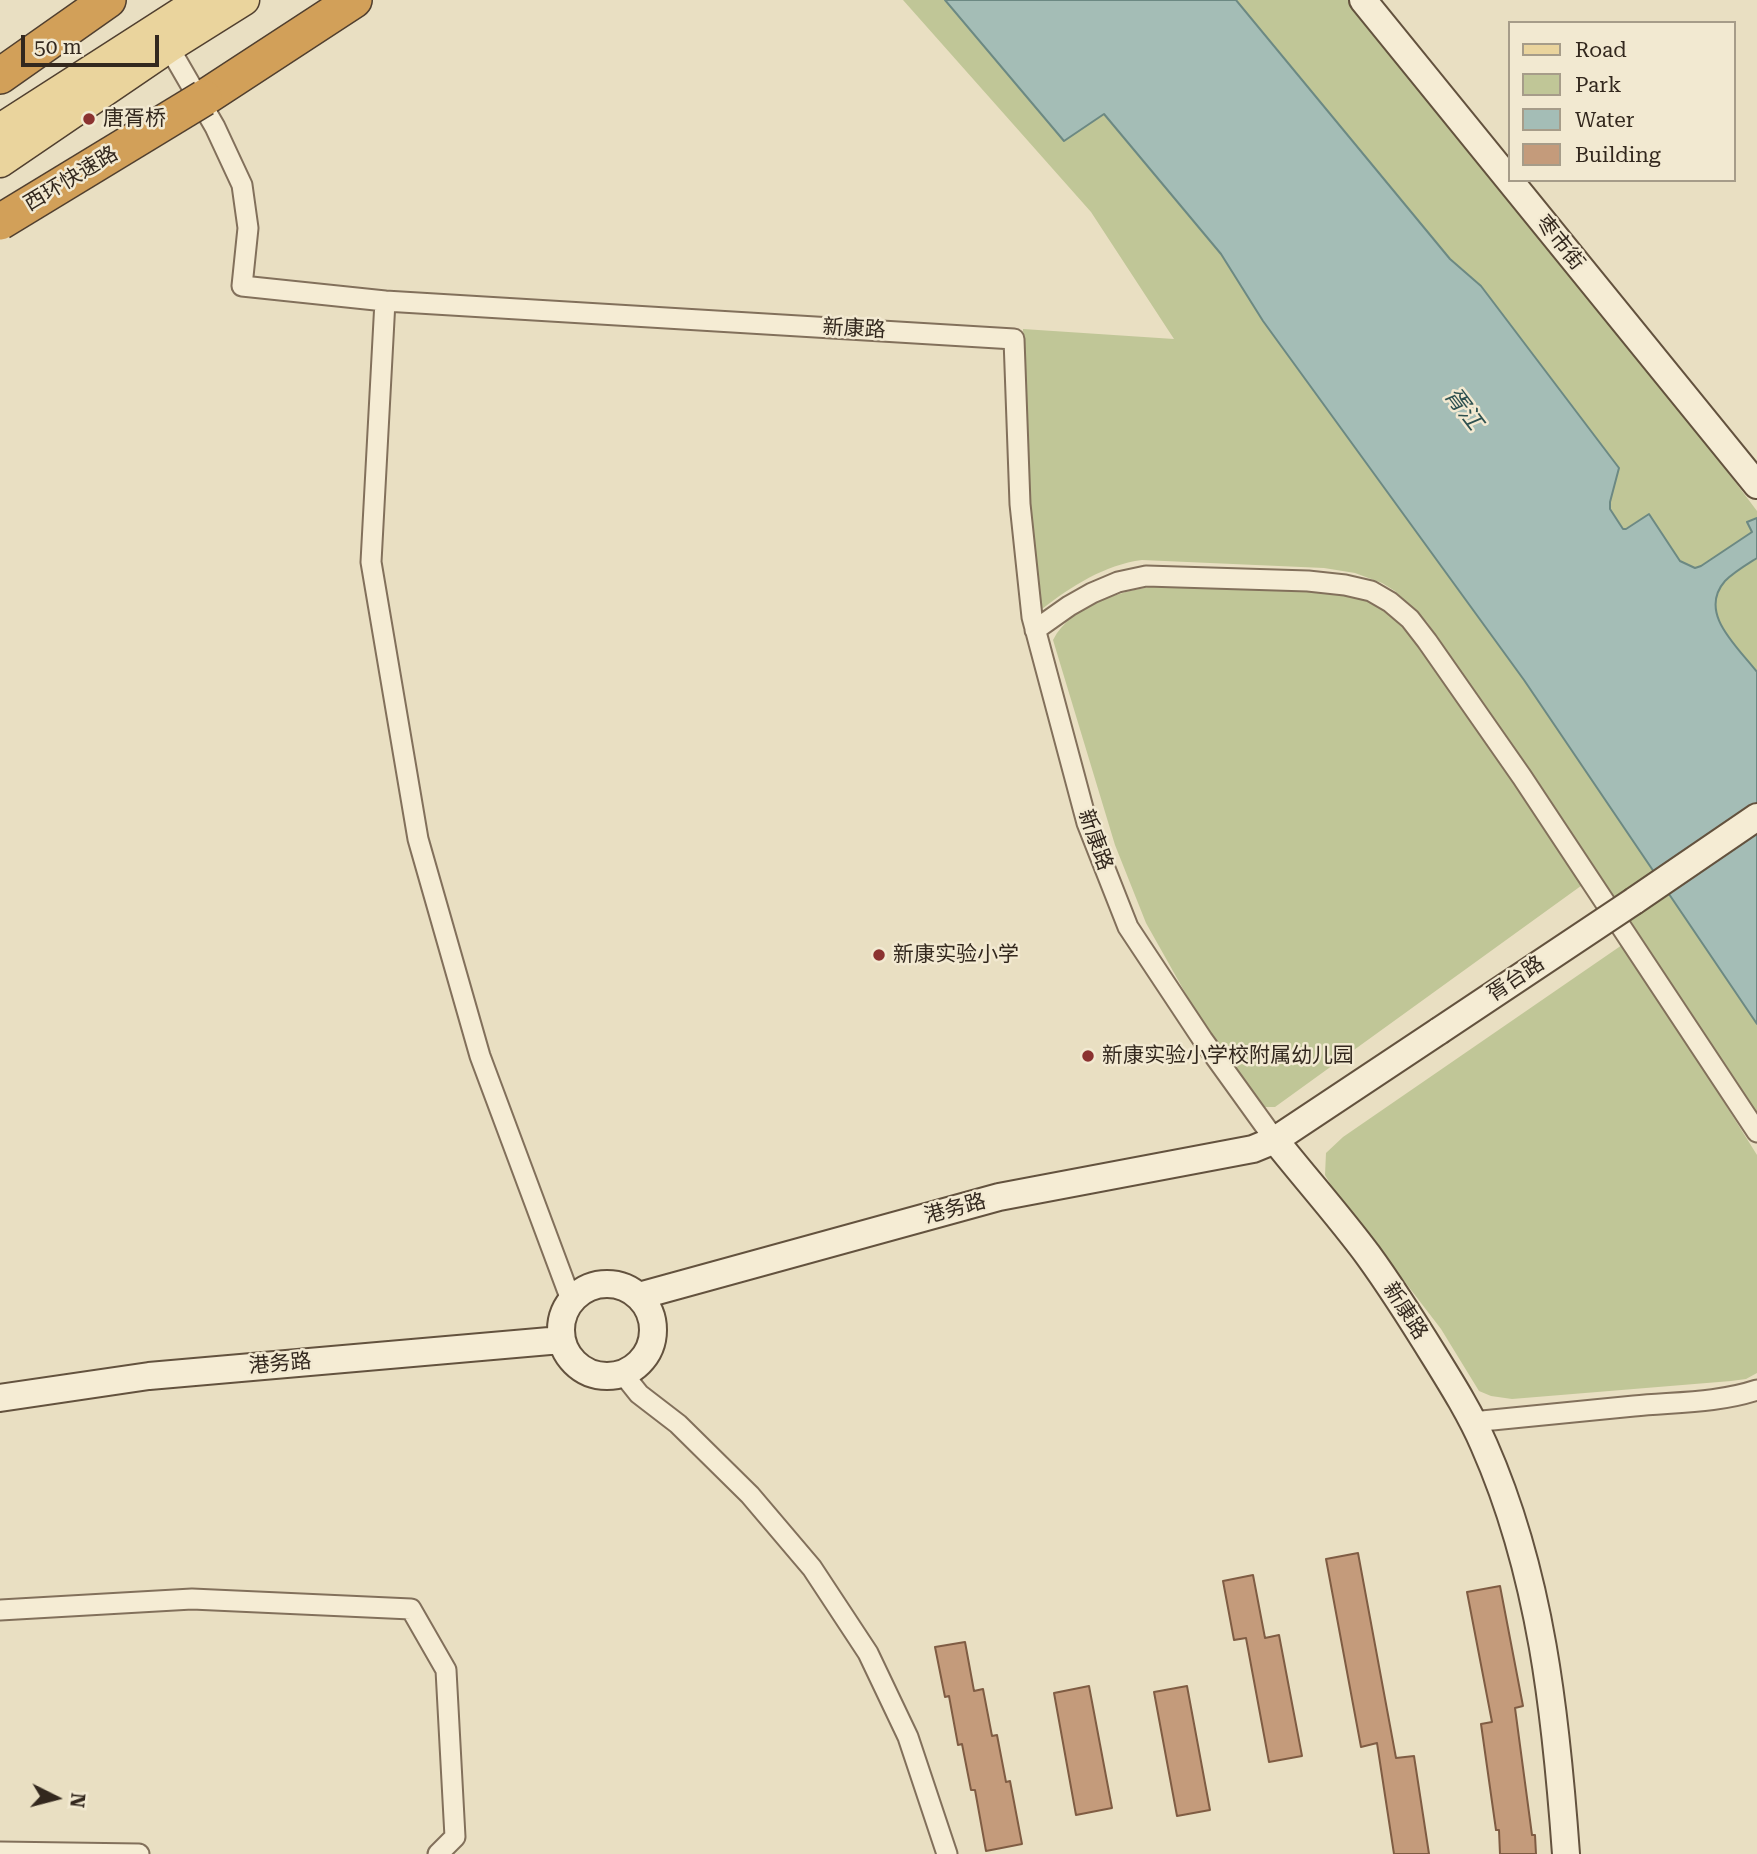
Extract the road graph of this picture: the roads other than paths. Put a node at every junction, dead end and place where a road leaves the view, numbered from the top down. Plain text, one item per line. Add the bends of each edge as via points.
1 (108, 0) edge
2 (201, 0) edge
3 (244, 0) edge
4 (354, 0) edge
5 (1365, 0) edge
6 (164, 38) junction
7 (0, 76) edge
8 (0, 129) edge
9 (0, 162) edge
10 (1508, 177) edge
11 (1512, 182) edge
12 (0, 222) edge
13 (385, 301) junction
14 (1757, 485) edge
15 (1035, 630) junction
16 (1757, 817) edge
17 (1757, 1132) edge
18 (1275, 1140) junction
19 (639, 1296) junction
20 (571, 1300) junction
21 (561, 1340) junction
22 (623, 1374) junction
23 (1757, 1390) edge
24 (0, 1398) edge
25 (1472, 1422) junction
26 (0, 1610) edge
27 (0, 1852) edge
28 (139, 1854) edge
29 (438, 1854) edge
30 (947, 1854) edge
31 (1566, 1854) edge

1 - 7 highway
2 - 6 main road
3 - 6 main road
4 - 12 highway, 西环快速路, bridge
5 - 10 street, 枣市街
6 - 8 main road
6 - 9 main road
6 - 13 street via 242,185 248,228 242,286
11 - 14 street, 枣市街
13 - 15 street, 新康路 via 1014,339 1020,504
13 - 20 street via 371,562 418,839 480,1056
15 - 17 street via 1092,593 1146,576 1308,581 1371,591 1390,602 1427,641 1522,777
15 - 18 street, 新康路 via 1087,823 1128,927
16 - 18 street, 胥台路, bridge
18 - 19 street, 港务路 via 1253,1149 999,1197
18 - 25 street, 新康路 via 1368,1255
19 - 20 street via 612,1283 596,1284
19 - 22 street via 653,1323 653,1339 647,1354
20 - 21 street via 563,1312
21 - 22 street via 577,1366 607,1377
21 - 24 street, 港务路 via 149,1376
22 - 30 street via 639,1395 678,1424 750,1495 812,1568 868,1653 908,1737
23 - 25 street via 1705,1400
25 - 31 street, 新康路 via 1501,1488 1533,1595 1546,1657
26 - 29 street via 192,1599 411,1609 446,1670 455,1837
27 - 28 street

